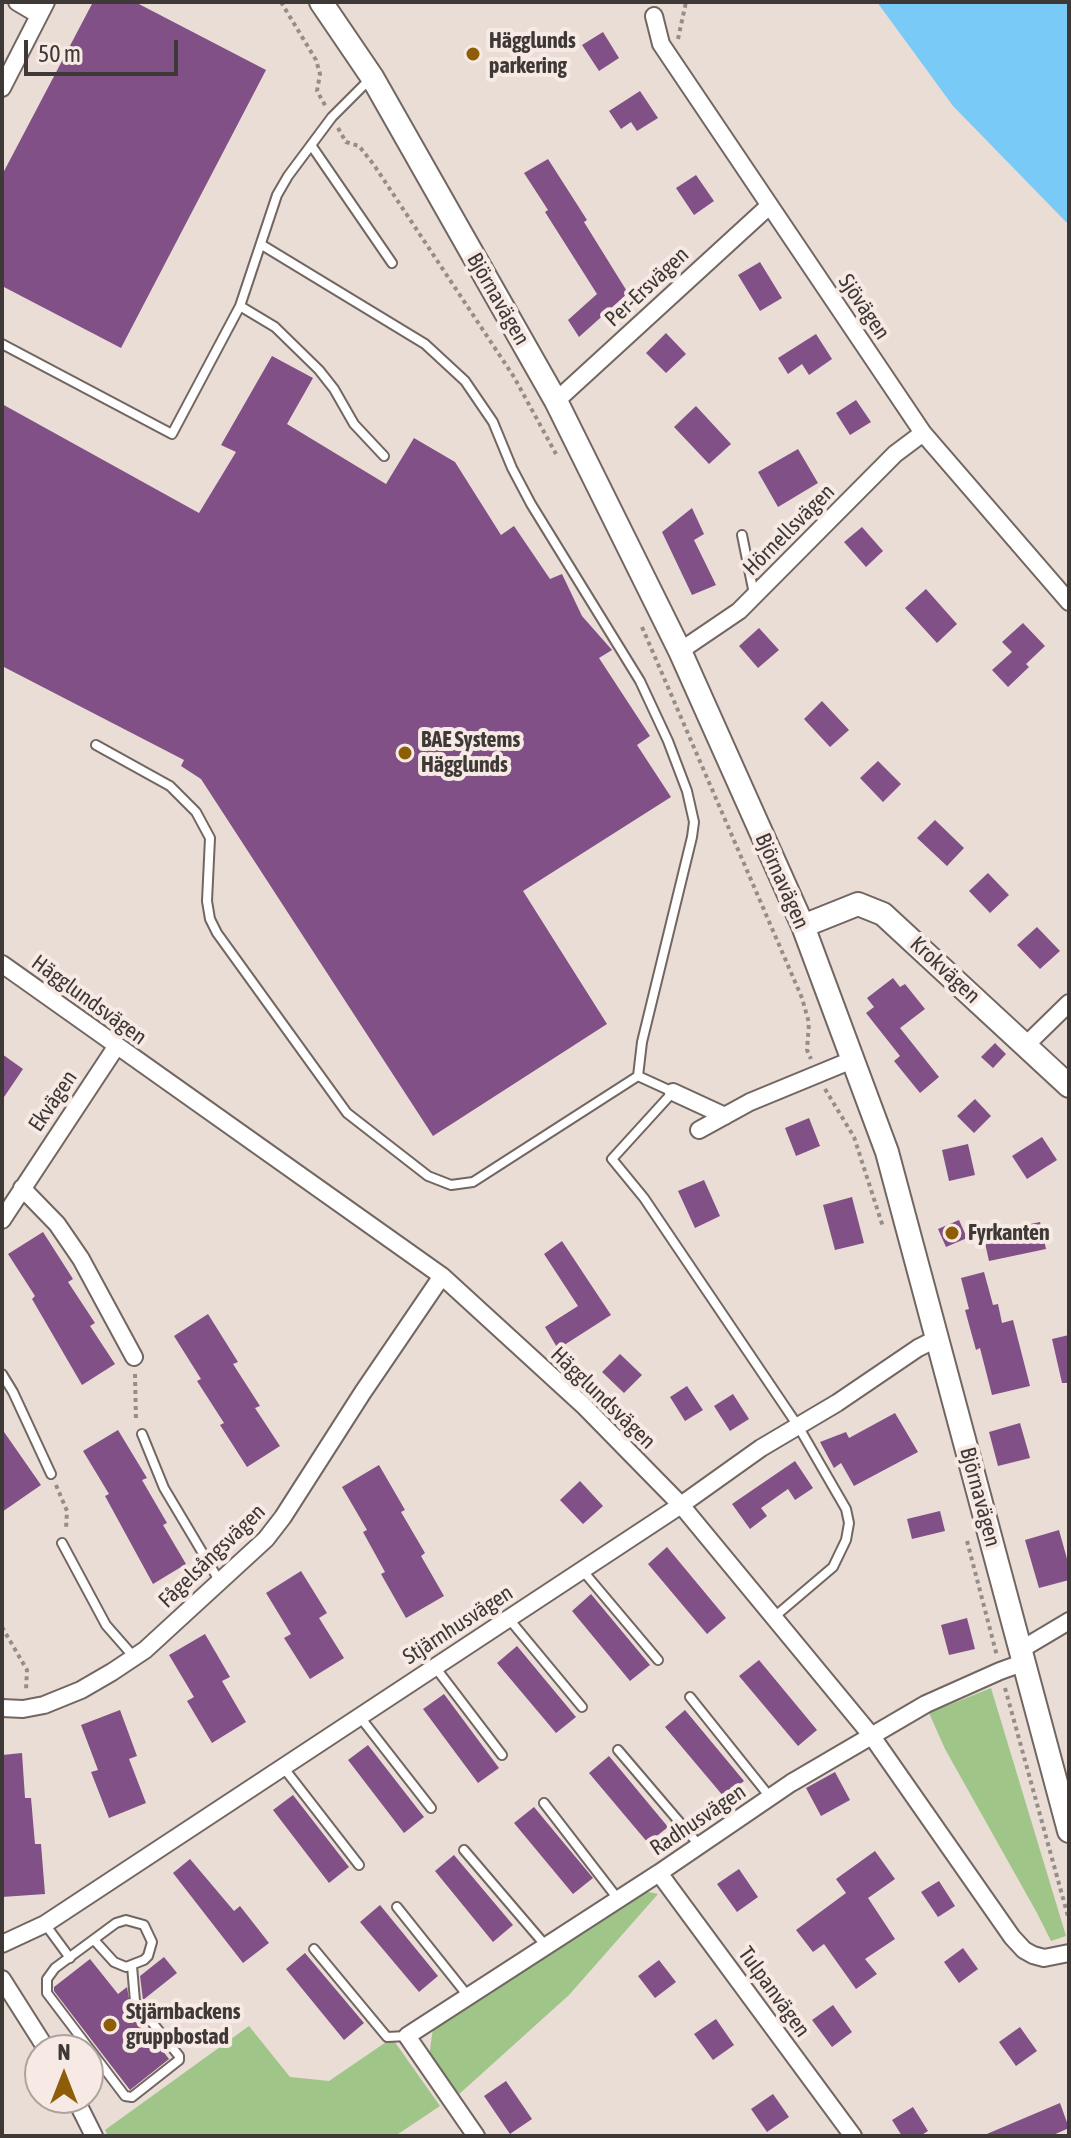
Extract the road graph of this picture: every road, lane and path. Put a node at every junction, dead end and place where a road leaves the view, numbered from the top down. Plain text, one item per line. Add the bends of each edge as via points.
1 (17, 2) edge
2 (281, 2) edge
3 (321, 2) edge
4 (686, 2) edge
5 (43, 8) edge
6 (654, 16) dead end
7 (676, 67) junction
8 (372, 77) junction
9 (2, 88) edge
10 (332, 117) junction
11 (311, 145) junction
12 (769, 206) junction
13 (262, 245) junction
14 (392, 263) dead end
15 (240, 306) junction
16 (2, 344) edge
17 (556, 401) junction
18 (923, 433) junction
19 (557, 455) dead end
20 (384, 456) dead end
21 (742, 535) dead end
22 (754, 595) junction
23 (1069, 602) edge
24 (636, 615) dead end
25 (680, 651) junction
26 (96, 745) dead end
27 (803, 926) junction
28 (3, 968) edge
29 (1069, 1003) edge
30 (1026, 1045) junction
31 (116, 1047) junction
32 (852, 1060) junction
33 (819, 1075) junction
34 (638, 1076) junction
35 (1069, 1086) edge
36 (673, 1092) junction
37 (725, 1116) junction
38 (699, 1130) dead end
39 (22, 1188) junction
40 (2, 1220) edge
41 (888, 1241) dead end
42 (442, 1276) junction
43 (936, 1339) junction
44 (134, 1357) joint
45 (2, 1374) edge
46 (798, 1426) junction
47 (142, 1434) joint
48 (51, 1474) joint
49 (681, 1505) junction
50 (965, 1532) dead end
51 (62, 1543) joint
52 (582, 1570) junction
53 (220, 1582) junction
54 (773, 1618) junction
55 (509, 1619) junction
56 (1069, 1621) edge
57 (2, 1627) edge
58 (1023, 1656) junction
59 (134, 1658) junction
60 (658, 1660) dead end
61 (435, 1667) junction
62 (1000, 1671) junction
63 (690, 1697) dead end
64 (582, 1707) dead end
65 (2, 1708) edge
66 (23, 1709) junction
67 (360, 1717) junction
68 (871, 1735) junction
69 (618, 1750) dead end
70 (502, 1755) dead end
71 (283, 1767) junction
72 (770, 1797) junction
73 (544, 1803) dead end
74 (431, 1808) dead end
75 (1069, 1831) edge
76 (700, 1845) junction
77 (464, 1850) dead end
78 (359, 1865) dead end
79 (659, 1873) junction
80 (618, 1899) junction
81 (397, 1907) dead end
82 (1069, 1920) edge
83 (45, 1924) junction
84 (95, 1941) junction
85 (2, 1944) edge
86 (546, 1946) junction
87 (314, 1949) dead end
88 (1069, 1953) edge
89 (70, 1958) junction
90 (132, 1966) junction
91 (2, 1979) edge
92 (468, 1997) junction
93 (37, 2034) edge
94 (407, 2036) junction
95 (83, 2114) edge
96 (94, 2136) edge
97 (476, 2136) edge
98 (853, 2136) edge

1 - 5 street
2 - 10 path via 316,60 317,91
3 - 8 main road, Björnavägen
4 - 7 path
5 - 9 street
6 - 7 street, Sjövägen via 661,44
7 - 12 street, Sjövägen
8 - 10 lane
8 - 17 main road, Björnavägen
10 - 11 lane
10 - 19 path via 346,142 359,146 374,165 514,377
11 - 13 lane via 277,195
11 - 14 lane
12 - 17 street, Per-Ersvägen
12 - 18 street, Sjövägen
13 - 15 lane
13 - 34 lane via 425,344 465,381 640,681 668,741 694,822
15 - 16 lane via 172,434
15 - 20 lane via 275,327 319,370 354,424
17 - 25 main road, Björnavägen
18 - 22 street, Hörnellsvägen via 895,454
18 - 23 street, Sjövägen
21 - 22 lane
22 - 25 street, Hörnellsvägen
24 - 33 path via 802,998 809,1023 807,1050
25 - 27 main road, Björnavägen
26 - 34 lane via 170,786 196,812 210,838 207,901 217,933 347,1113 428,1176 451,1185 473,1182
27 - 30 main road, Krokvägen via 858,904 874,909
27 - 32 main road, Björnavägen
28 - 31 street, Hägglundsvägen
29 - 30 street
30 - 35 main road, Krokvägen
31 - 39 street, Ekvägen
31 - 42 street, Hägglundsvägen
32 - 33 street
32 - 43 main road, Björnavägen via 887,1152
33 - 37 street
33 - 41 path via 854,1137
34 - 36 lane
36 - 37 street
36 - 46 lane via 612,1159
37 - 38 street
39 - 40 street, Ekvägen
39 - 44 street via 41,1204 81,1259
42 - 49 street, Hägglundsvägen via 583,1405
42 - 53 street, Fågelsångsvägen via 283,1517
43 - 46 street, Stjärnhusvägen
43 - 58 main road, Björnavägen
44 - 47 path via 136,1422
45 - 48 lane
46 - 49 street, Stjärnhusvägen
46 - 54 lane via 849,1523 833,1567
47 - 53 lane via 164,1488
48 - 51 path via 67,1511
49 - 52 street, Stjärnhusvägen
49 - 54 street, Hägglundsvägen
50 - 62 path
51 - 59 lane via 106,1625
52 - 55 street, Stjärnhusvägen
52 - 60 lane
53 - 59 street, Fågelsångsvägen
54 - 68 street, Hägglundsvägen
55 - 61 street, Stjärnhusvägen
55 - 64 lane
56 - 58 street, Radhusvägen
57 - 66 path via 27,1670
58 - 62 street, Radhusvägen
58 - 75 main road, Björnavägen
59 - 66 street, Fågelsångsvägen via 81,1690
61 - 67 street, Stjärnhusvägen
61 - 70 lane
62 - 68 street, Radhusvägen
62 - 82 path
63 - 72 lane
65 - 66 street, Fågelsångsvägen
67 - 71 street, Stjärnhusvägen
67 - 74 lane
68 - 72 street, Radhusvägen
68 - 88 street, Hägglundsvägen via 1012,1937 1024,1950 1044,1958
69 - 76 lane
71 - 78 lane
71 - 83 street, Stjärnhusvägen
72 - 76 street, Radhusvägen
73 - 80 lane
76 - 79 street, Radhusvägen
77 - 86 lane
79 - 80 street, Radhusvägen
79 - 98 street, Tulpanvägen
80 - 86 street, Radhusvägen
81 - 92 lane
83 - 85 street, Stjärnhusvägen
83 - 89 lane
84 - 89 lane
84 - 90 lane via 120,1965
84 - 90 lane via 120,1921 144,1925 151,1949
86 - 92 street, Radhusvägen
87 - 94 lane via 387,2037
89 - 90 lane via 50,1974 47,1993 125,2096 132,2097 179,2060 135,2001
91 - 93 street
92 - 94 street, Radhusvägen
94 - 97 street
95 - 96 street

